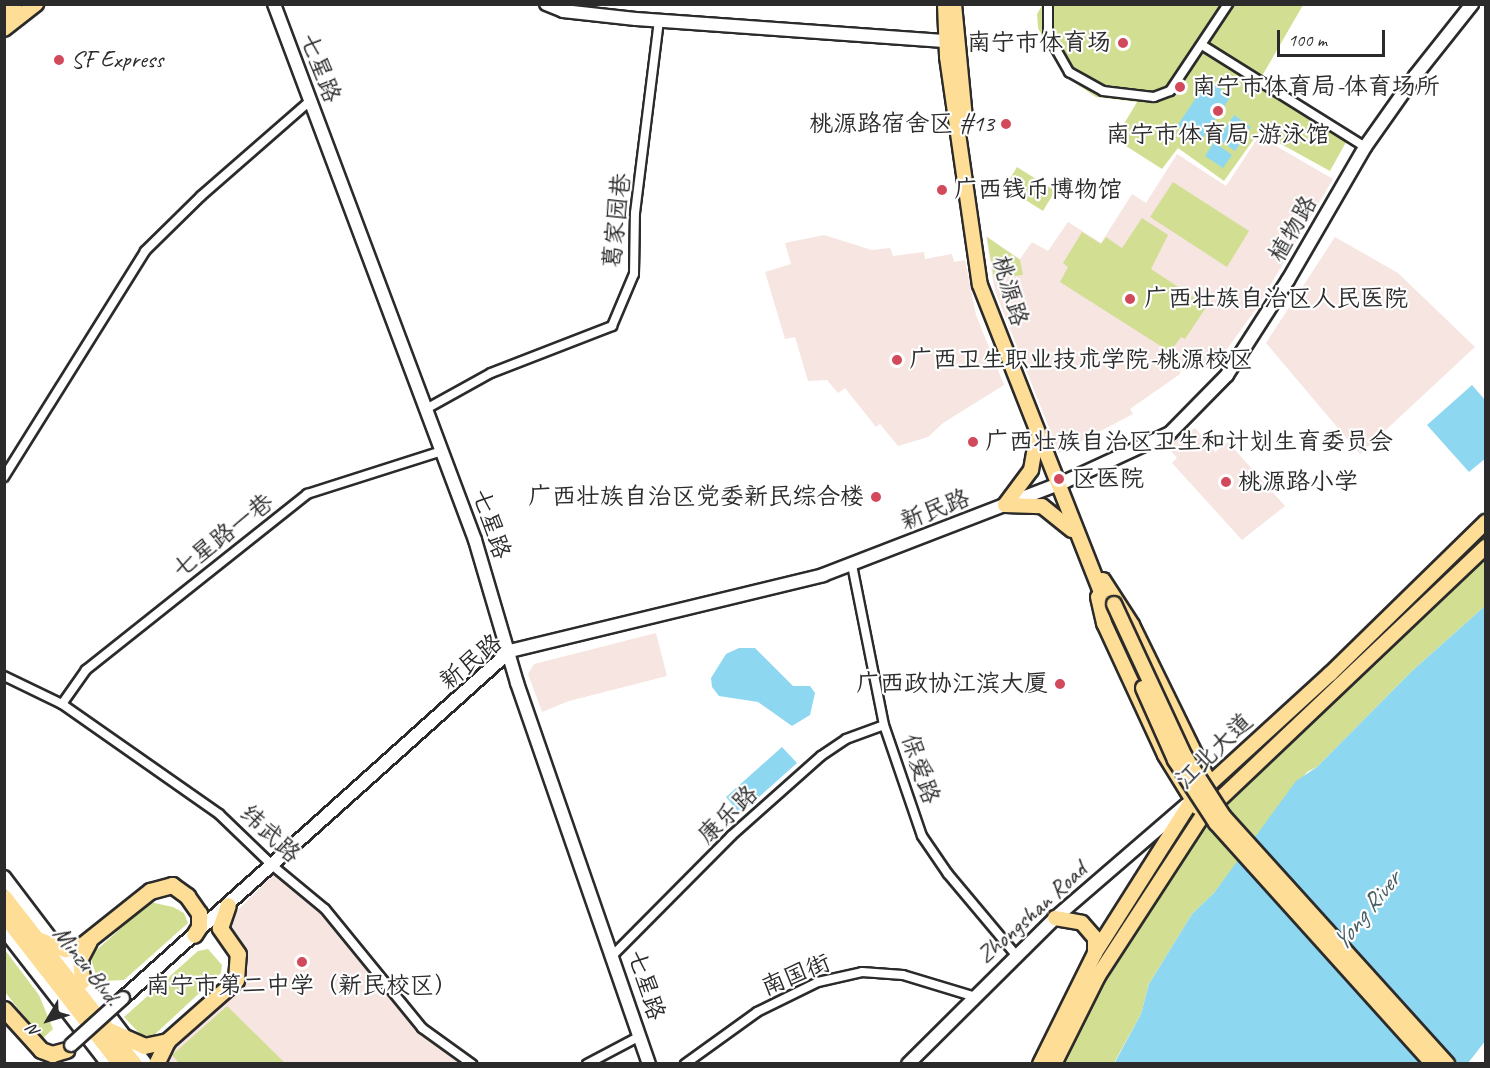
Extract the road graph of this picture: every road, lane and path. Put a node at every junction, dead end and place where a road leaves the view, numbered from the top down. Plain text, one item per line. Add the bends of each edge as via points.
1 (15, 4) edge
2 (36, 4) edge
3 (274, 4) edge
4 (546, 4) edge
5 (945, 4) edge
6 (954, 4) edge
7 (1048, 4) edge
8 (1228, 4) edge
9 (1472, 4) edge
10 (4, 13) edge
11 (659, 20) junction
12 (4, 29) edge
13 (950, 41) junction
14 (1202, 45) junction
15 (310, 102) junction
16 (1365, 147) junction
17 (426, 410) junction
18 (1036, 432) junction
19 (442, 451) junction
20 (4, 477) edge
21 (1060, 483) junction
22 (1005, 505) junction
23 (1485, 522) edge
24 (1080, 540) junction
25 (1485, 546) edge
26 (852, 565) junction
27 (1101, 581) junction
28 (1111, 605) junction
29 (510, 651) junction
30 (4, 676) edge
31 (62, 704) junction
32 (884, 725) junction
33 (1209, 782) junction
34 (1219, 798) junction
35 (1192, 800) junction
36 (1203, 815) junction
37 (273, 866) junction
38 (4, 877) edge
39 (4, 897) edge
40 (228, 905) junction
41 (195, 906) junction
42 (4, 915) edge
43 (1055, 918) junction
44 (4, 930) edge
45 (191, 938) junction
46 (37, 939) junction
47 (89, 941) junction
48 (228, 942) junction
49 (56, 947) junction
50 (1095, 953) junction
51 (614, 954) junction
52 (1016, 955) junction
53 (82, 981) junction
54 (972, 996) junction
55 (4, 1009) edge
56 (107, 1029) junction
57 (640, 1036) junction
58 (128, 1040) junction
59 (167, 1041) junction
60 (34, 1045) junction
61 (65, 1053) edge
62 (38, 1064) edge
63 (50, 1064) edge
64 (108, 1064) edge
65 (120, 1064) edge
66 (134, 1064) edge
67 (146, 1064) edge
68 (156, 1064) edge
69 (472, 1064) edge
70 (587, 1064) edge
71 (649, 1064) edge
72 (685, 1064) edge
73 (908, 1064) edge
74 (1040, 1064) edge
75 (1054, 1064) edge
76 (1433, 1064) edge
77 (1447, 1064) edge

1 - 10 main road
2 - 12 main road
3 - 15 main road, 七星路
4 - 11 main road via 563,11
5 - 13 main road, 桃源路
6 - 13 main road, 桃源路
7 - 14 street via 1048,35 1057,54 1069,72 1103,91 1163,95 1170,91
8 - 14 street
9 - 16 main road, 植物路 via 1414,76
11 - 13 main road
11 - 17 street, 葛家园巷 via 635,213 634,274 612,326 490,373
13 - 18 main road, 桃源路 via 980,285
13 - 21 main road, 桃源路 via 985,284
14 - 16 street
15 - 17 main road, 七星路
15 - 20 street via 201,196 145,251
16 - 21 main road, 植物路 via 1288,280 1213,393 1170,433
17 - 19 main road, 七星路
18 - 21 main road, 桃源路
18 - 22 main road via 1036,456 1031,471
19 - 29 main road, 七星路
19 - 31 street, 七星路一巷 via 307,494 86,670
21 - 22 main road, 新民路
21 - 24 main road, 桃源路
21 - 27 main road, 桃源路
22 - 24 main road via 1042,506 1055,513
22 - 26 main road, 新民路
23 - 33 main road, 江北大道 via 1330,674
24 - 27 main road, 桃源路
25 - 34 main road, 江北大道 via 1340,688
26 - 29 main road, 新民路
26 - 32 street, 保爱路
27 - 28 main road, 桃源路
27 - 33 main road via 1132,625
27 - 35 main road via 1104,623 1164,756
28 - 76 main road, bridge via 1175,760 1216,823
28 - 77 main road, bridge via 1184,755 1224,817
29 - 37 main road, 新民路
29 - 51 main road, 七星路 via 517,683
30 - 31 street, 纬武路
31 - 37 street, 纬武路 via 219,814
32 - 51 street, 康乐路 via 846,739 821,756 731,836
32 - 52 street, 保爱路 via 931,853
33 - 34 main road
33 - 35 main road, 江北大道
34 - 36 main road, 江北大道
35 - 36 main road
35 - 43 main road, Zhongshan Road
35 - 50 main road, 江北大道
36 - 75 main road, 江北大道 via 1098,976
37 - 40 main road, 新民路
37 - 69 street, 纬武路 via 325,909 422,1028
38 - 49 main road
39 - 46 highway, Minzu Blvd.
40 - 41 highway via 212,912
40 - 45 main road, 新民路
40 - 48 highway via 220,921
41 - 45 highway via 201,920
41 - 47 highway via 172,885 160,886
42 - 65 highway, Minzu Blvd.
43 - 50 main road via 1082,923 1095,938
43 - 52 main road, Zhongshan Road
44 - 64 main road
45 - 48 highway via 207,934
45 - 61 main road, 新民路, bridge
46 - 49 highway
46 - 56 highway, Minzu Blvd.
47 - 49 highway via 72,949
47 - 53 highway via 80,958
48 - 59 highway via 238,954 236,980
49 - 53 main road
50 - 74 main road, 江北大道
51 - 57 main road, 七星路
52 - 54 main road, Zhongshan Road
53 - 58 main road
54 - 72 street, 南国街 via 903,975 862,972 818,982 757,1012
54 - 73 main road, Zhongshan Road
55 - 60 highway
56 - 58 highway
56 - 66 highway, Minzu Blvd.
57 - 70 street
57 - 71 main road, 七星路
58 - 59 highway via 150,1047
58 - 67 main road
59 - 68 highway
60 - 61 highway via 52,1054
60 - 62 highway
61 - 63 main road, 新民路

